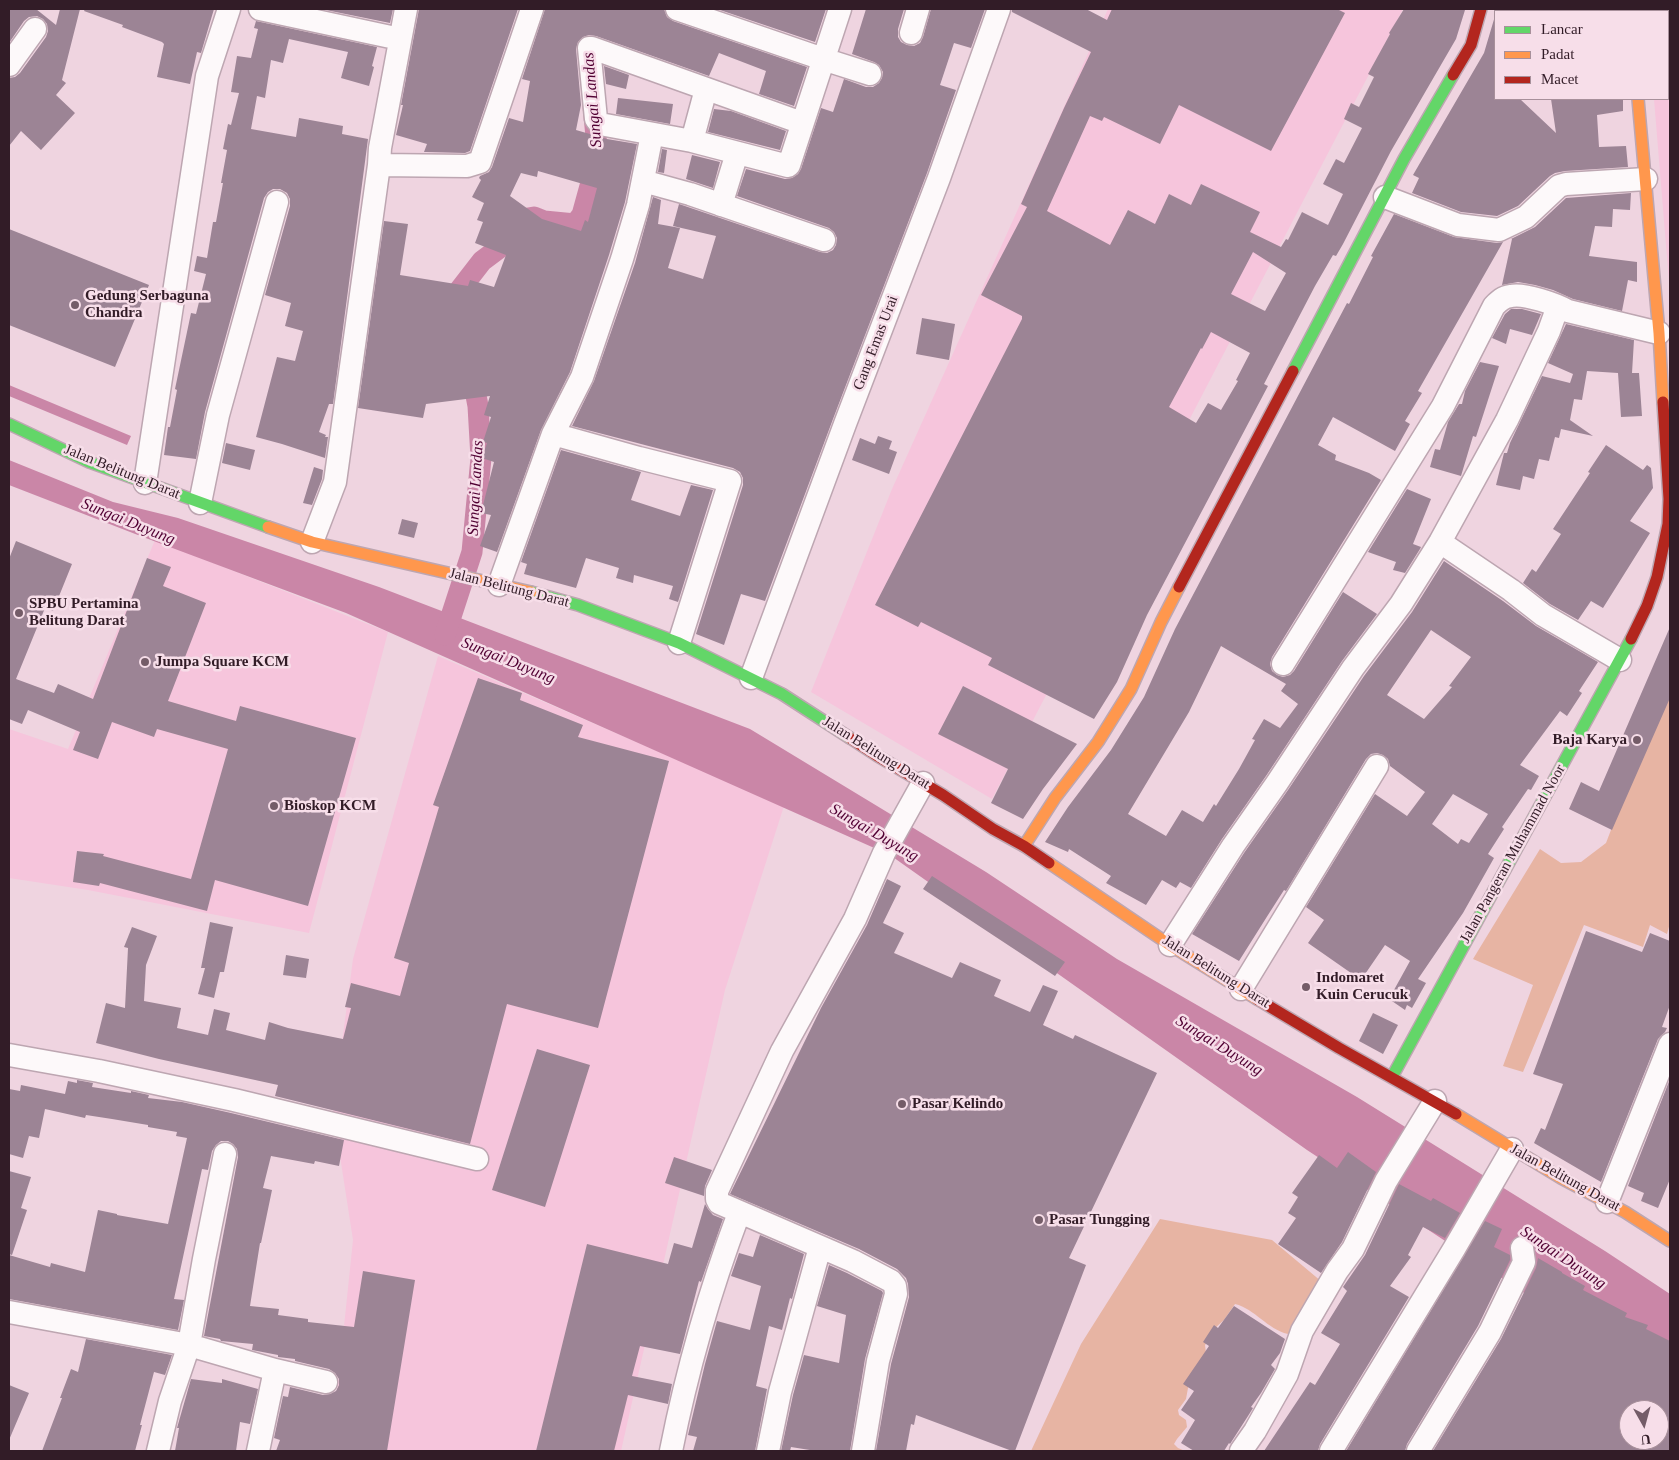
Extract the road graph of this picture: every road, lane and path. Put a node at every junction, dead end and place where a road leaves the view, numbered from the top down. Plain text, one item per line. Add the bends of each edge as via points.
1 (229, 9) edge
2 (260, 9) edge
3 (406, 9) edge
4 (532, 9) edge
5 (677, 9) edge
6 (840, 9) edge
7 (918, 9) edge
8 (999, 9) edge
9 (1481, 9) edge
10 (35, 29) dead end
11 (911, 33) dead end
12 (400, 39) junction
13 (824, 59) junction
14 (9, 65) edge
15 (870, 74) dead end
16 (706, 89) junction
17 (1638, 100) edge
18 (802, 123) junction
19 (652, 134) junction
20 (692, 141) junction
21 (737, 153) junction
22 (379, 165) junction
23 (1646, 179) junction
24 (642, 180) junction
25 (1385, 197) junction
26 (277, 202) dead end
27 (721, 205) junction
28 (824, 240) dead end
29 (1558, 306) junction
30 (1659, 333) junction
31 (9, 424) edge
32 (553, 434) junction
33 (145, 483) junction
34 (200, 503) junction
35 (312, 542) junction
36 (1440, 542) junction
37 (499, 585) junction
38 (679, 643) junction
39 (1620, 660) junction
40 (1283, 664) dead end
41 (751, 678) junction
42 (1377, 766) dead end
43 (923, 783) junction
44 (1024, 846) junction
45 (1170, 945) junction
46 (1241, 988) junction
47 (1670, 1044) edge
48 (9, 1055) edge
49 (1392, 1077) junction
50 (1435, 1101) junction
51 (225, 1154) dead end
52 (1506, 1158) junction
53 (477, 1159) dead end
54 (1607, 1202) junction
55 (739, 1213) junction
56 (1670, 1241) edge
57 (820, 1246) junction
58 (1522, 1248) dead end
59 (9, 1312) edge
60 (189, 1345) junction
61 (275, 1370) junction
62 (326, 1382) dead end
63 (158, 1451) edge
64 (258, 1451) edge
65 (671, 1451) edge
66 (768, 1451) edge
67 (863, 1451) edge
68 (1241, 1451) edge
69 (1331, 1451) edge
70 (1418, 1451) edge

1 - 33 street via 207,76
2 - 12 street
3 - 12 street
4 - 22 street via 480,162 467,166
5 - 13 street
6 - 13 street
7 - 11 street
8 - 41 street, Gang Emas Urai
9 - 25 main road via 1471,45
10 - 14 street
12 - 22 street
13 - 15 street
13 - 18 street
16 - 18 street
16 - 19 street via 589,48 598,122
16 - 20 street
17 - 23 main road, Jalan Pangeran Muhammad Noor
18 - 21 street via 788,166
19 - 20 street
19 - 24 street
20 - 21 street
21 - 27 street
22 - 35 street via 335,482
23 - 25 street via 1559,186 1526,217 1499,230 1458,225
23 - 30 main road, Jalan Pangeran Muhammad Noor
24 - 27 street
24 - 32 street via 622,259 582,377
25 - 44 main road via 1160,622 1132,689
26 - 34 street via 218,415
27 - 28 street
29 - 30 street
29 - 36 street via 1507,420
29 - 40 street via 1518,295 1503,298 1494,306 1443,406
30 - 39 main road, Jalan Pangeran Muhammad Noor via 1669,479 1668,524 1647,606
31 - 33 main road, Jalan Belitung Darat via 89,462
32 - 37 street
32 - 38 street via 730,481
33 - 34 main road, Jalan Belitung Darat
34 - 35 main road, Jalan Belitung Darat
35 - 37 main road, Jalan Belitung Darat
36 - 39 street via 1543,615
36 - 45 street via 1401,604 1352,668 1232,846
37 - 38 main road, Jalan Belitung Darat via 578,605
38 - 41 main road, Jalan Belitung Darat
39 - 49 main road, Jalan Pangeran Muhammad Noor
41 - 43 main road, Jalan Belitung Darat via 826,720
42 - 46 street
43 - 44 main road, Jalan Belitung Darat via 992,829
43 - 55 street via 884,853 855,919 782,1051 720,1180 717,1191 719,1203
44 - 45 main road, Jalan Belitung Darat
45 - 46 main road, Jalan Belitung Darat
46 - 49 main road, Jalan Belitung Darat
47 - 54 street
48 - 53 street via 234,1100
49 - 50 main road, Jalan Belitung Darat
50 - 52 main road, Jalan Belitung Darat
50 - 68 street via 1386,1181 1353,1249 1302,1331 1287,1374
51 - 60 street
52 - 54 main road, Jalan Belitung Darat via 1561,1178
52 - 69 street
54 - 56 main road, Jalan Belitung Darat
55 - 57 street
55 - 65 street via 708,1302
57 - 66 street via 780,1392
57 - 67 street via 885,1277 895,1286 896,1294 878,1361
58 - 70 street via 1524,1262 1490,1332
59 - 60 street
60 - 61 street
60 - 63 street via 170,1401
61 - 62 street
61 - 64 street

